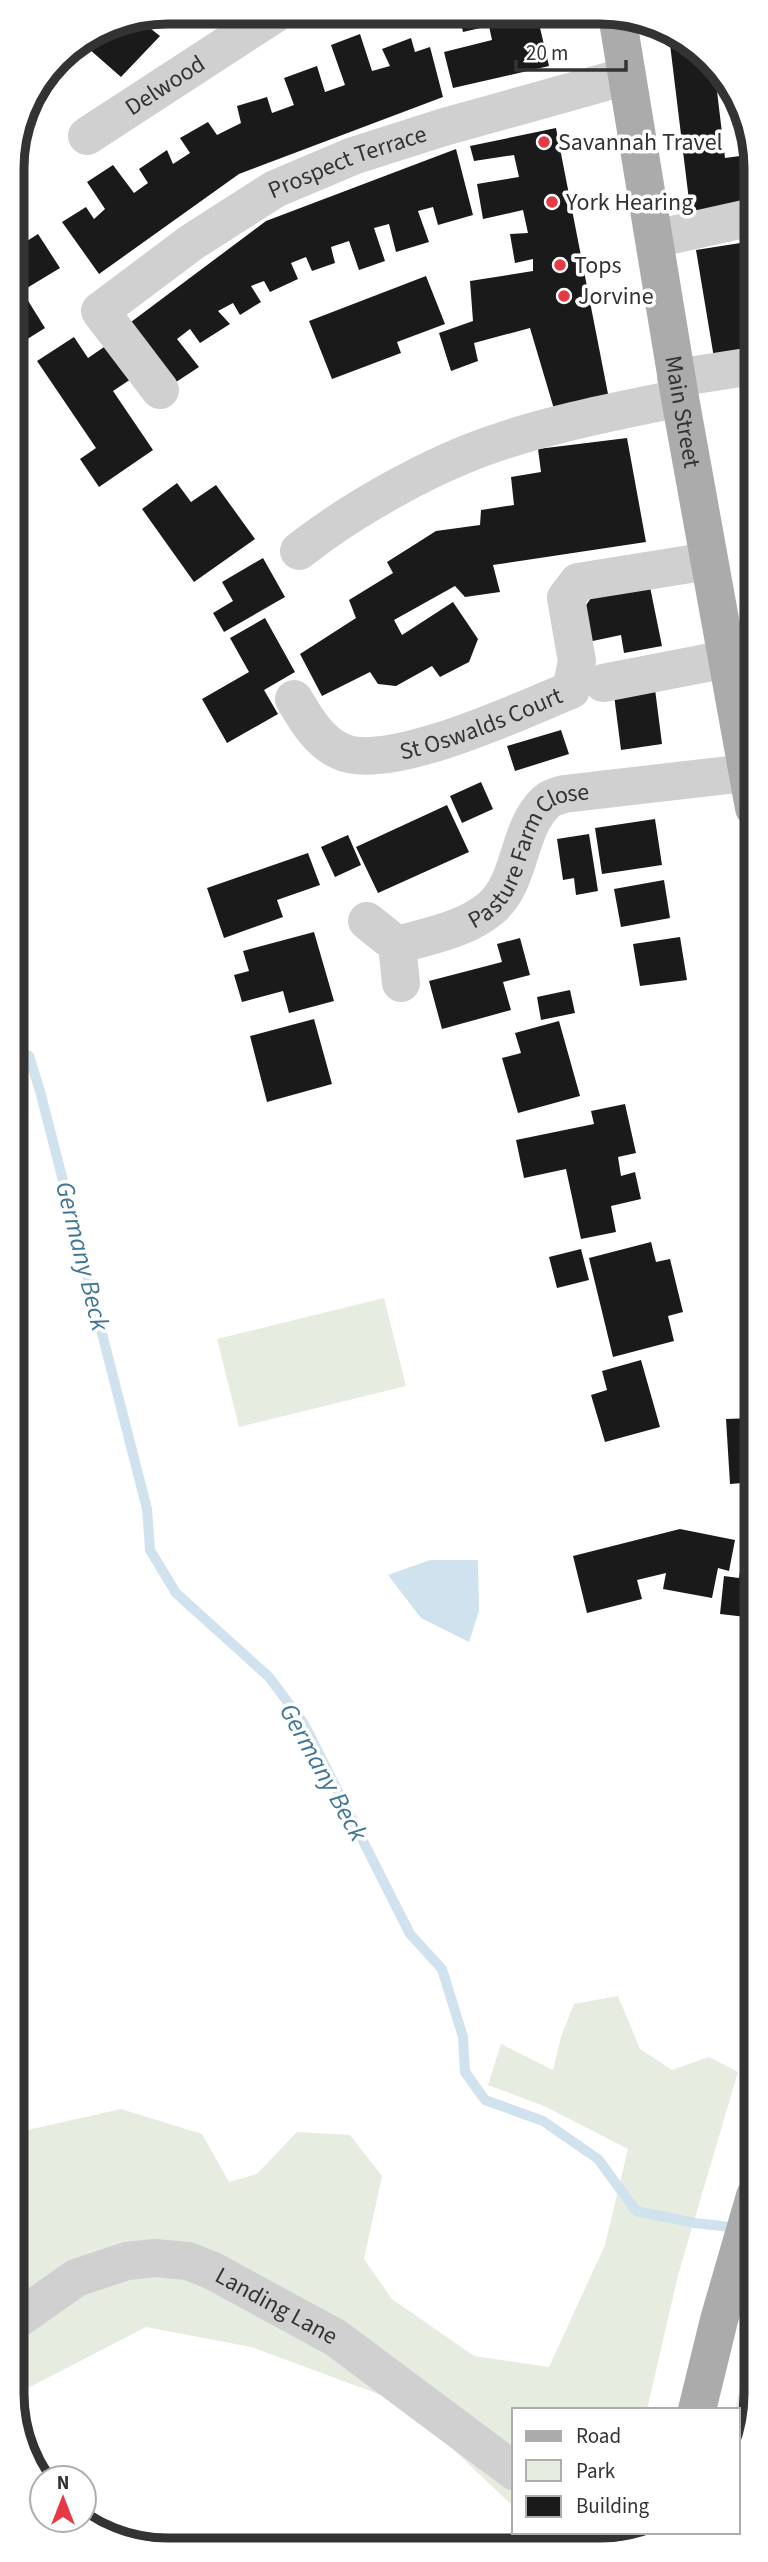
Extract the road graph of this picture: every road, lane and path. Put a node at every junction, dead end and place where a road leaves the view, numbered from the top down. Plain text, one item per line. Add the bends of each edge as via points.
1 (259, 24) edge
2 (619, 26) edge
3 (627, 76) junction
4 (87, 136) dead end
5 (744, 219) edge
6 (654, 239) junction
7 (744, 369) edge
8 (678, 388) junction
9 (160, 390) dead end
10 (299, 551) dead end
11 (709, 561) junction
12 (737, 669) edge
13 (603, 683) dead end
14 (294, 699) dead end
15 (744, 732) edge
16 (744, 790) edge
17 (367, 920) dead end
18 (397, 945) junction
19 (401, 983) dead end
20 (743, 2237) edge
21 (24, 2315) edge
22 (698, 2408) edge
23 (512, 2470) edge

1 - 4 street, Delwood
2 - 3 main road, Main Street
3 - 6 main road, Main Street
3 - 9 street, Prospect Terrace via 392,143 275,189 192,242 100,311
5 - 6 street
6 - 8 main road, Main Street
7 - 8 street
8 - 10 street via 496,443 336,522
8 - 11 main road, Main Street
11 - 12 main road, Main Street
11 - 14 street, St Oswalds Court via 578,582 566,598 576,661 571,690 414,749 372,755 341,752 314,731
12 - 13 street
12 - 15 main road, Main Street
16 - 18 street, Pasture Farm Close via 564,794 546,801 494,906 470,923
17 - 18 street
18 - 19 street
20 - 22 main road
21 - 23 street, Landing Lane via 76,2278 127,2261 188,2261 336,2338

